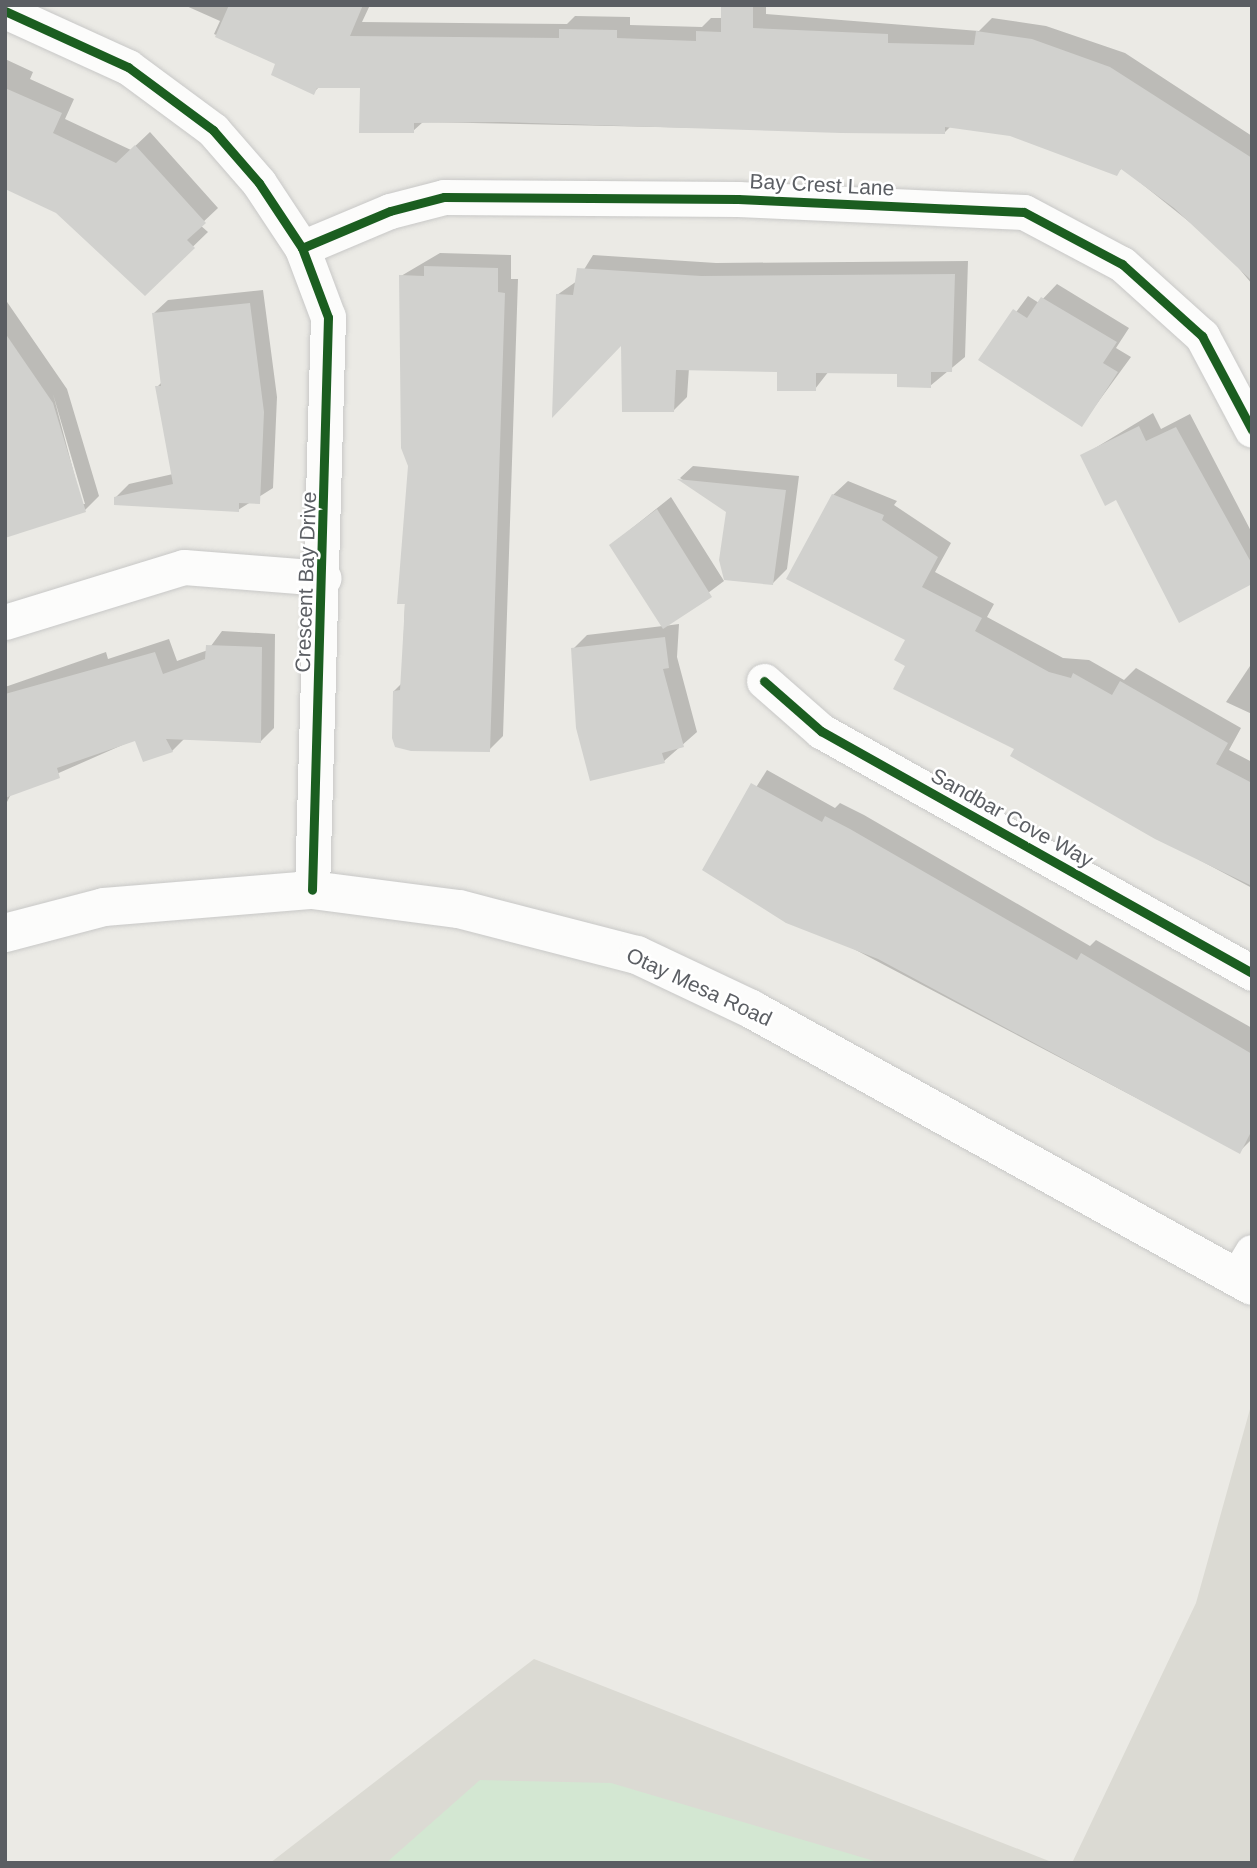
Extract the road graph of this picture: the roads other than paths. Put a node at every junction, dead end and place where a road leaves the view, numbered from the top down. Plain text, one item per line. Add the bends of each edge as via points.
1 (5, 12) edge
2 (302, 248) junction
3 (1252, 430) edge
4 (324, 578) junction
5 (5, 622) edge
6 (764, 681) dead end
7 (312, 890) junction
8 (5, 933) edge
9 (1252, 973) edge
10 (1247, 1272) edge

1 - 2 street, Crescent Bay Drive via 128,67 213,130 259,183
2 - 3 street, Bay Crest Lane via 390,211 444,197 728,198 1024,212 1122,264 1202,336
2 - 4 street, Crescent Bay Drive via 328,317
4 - 5 street via 184,567
4 - 7 street, Crescent Bay Drive
6 - 9 street, Sandbar Cove Way via 821,731
7 - 8 main road, Otay Mesa Road via 104,906
7 - 10 main road, Otay Mesa Road via 459,909 637,955 751,1009

